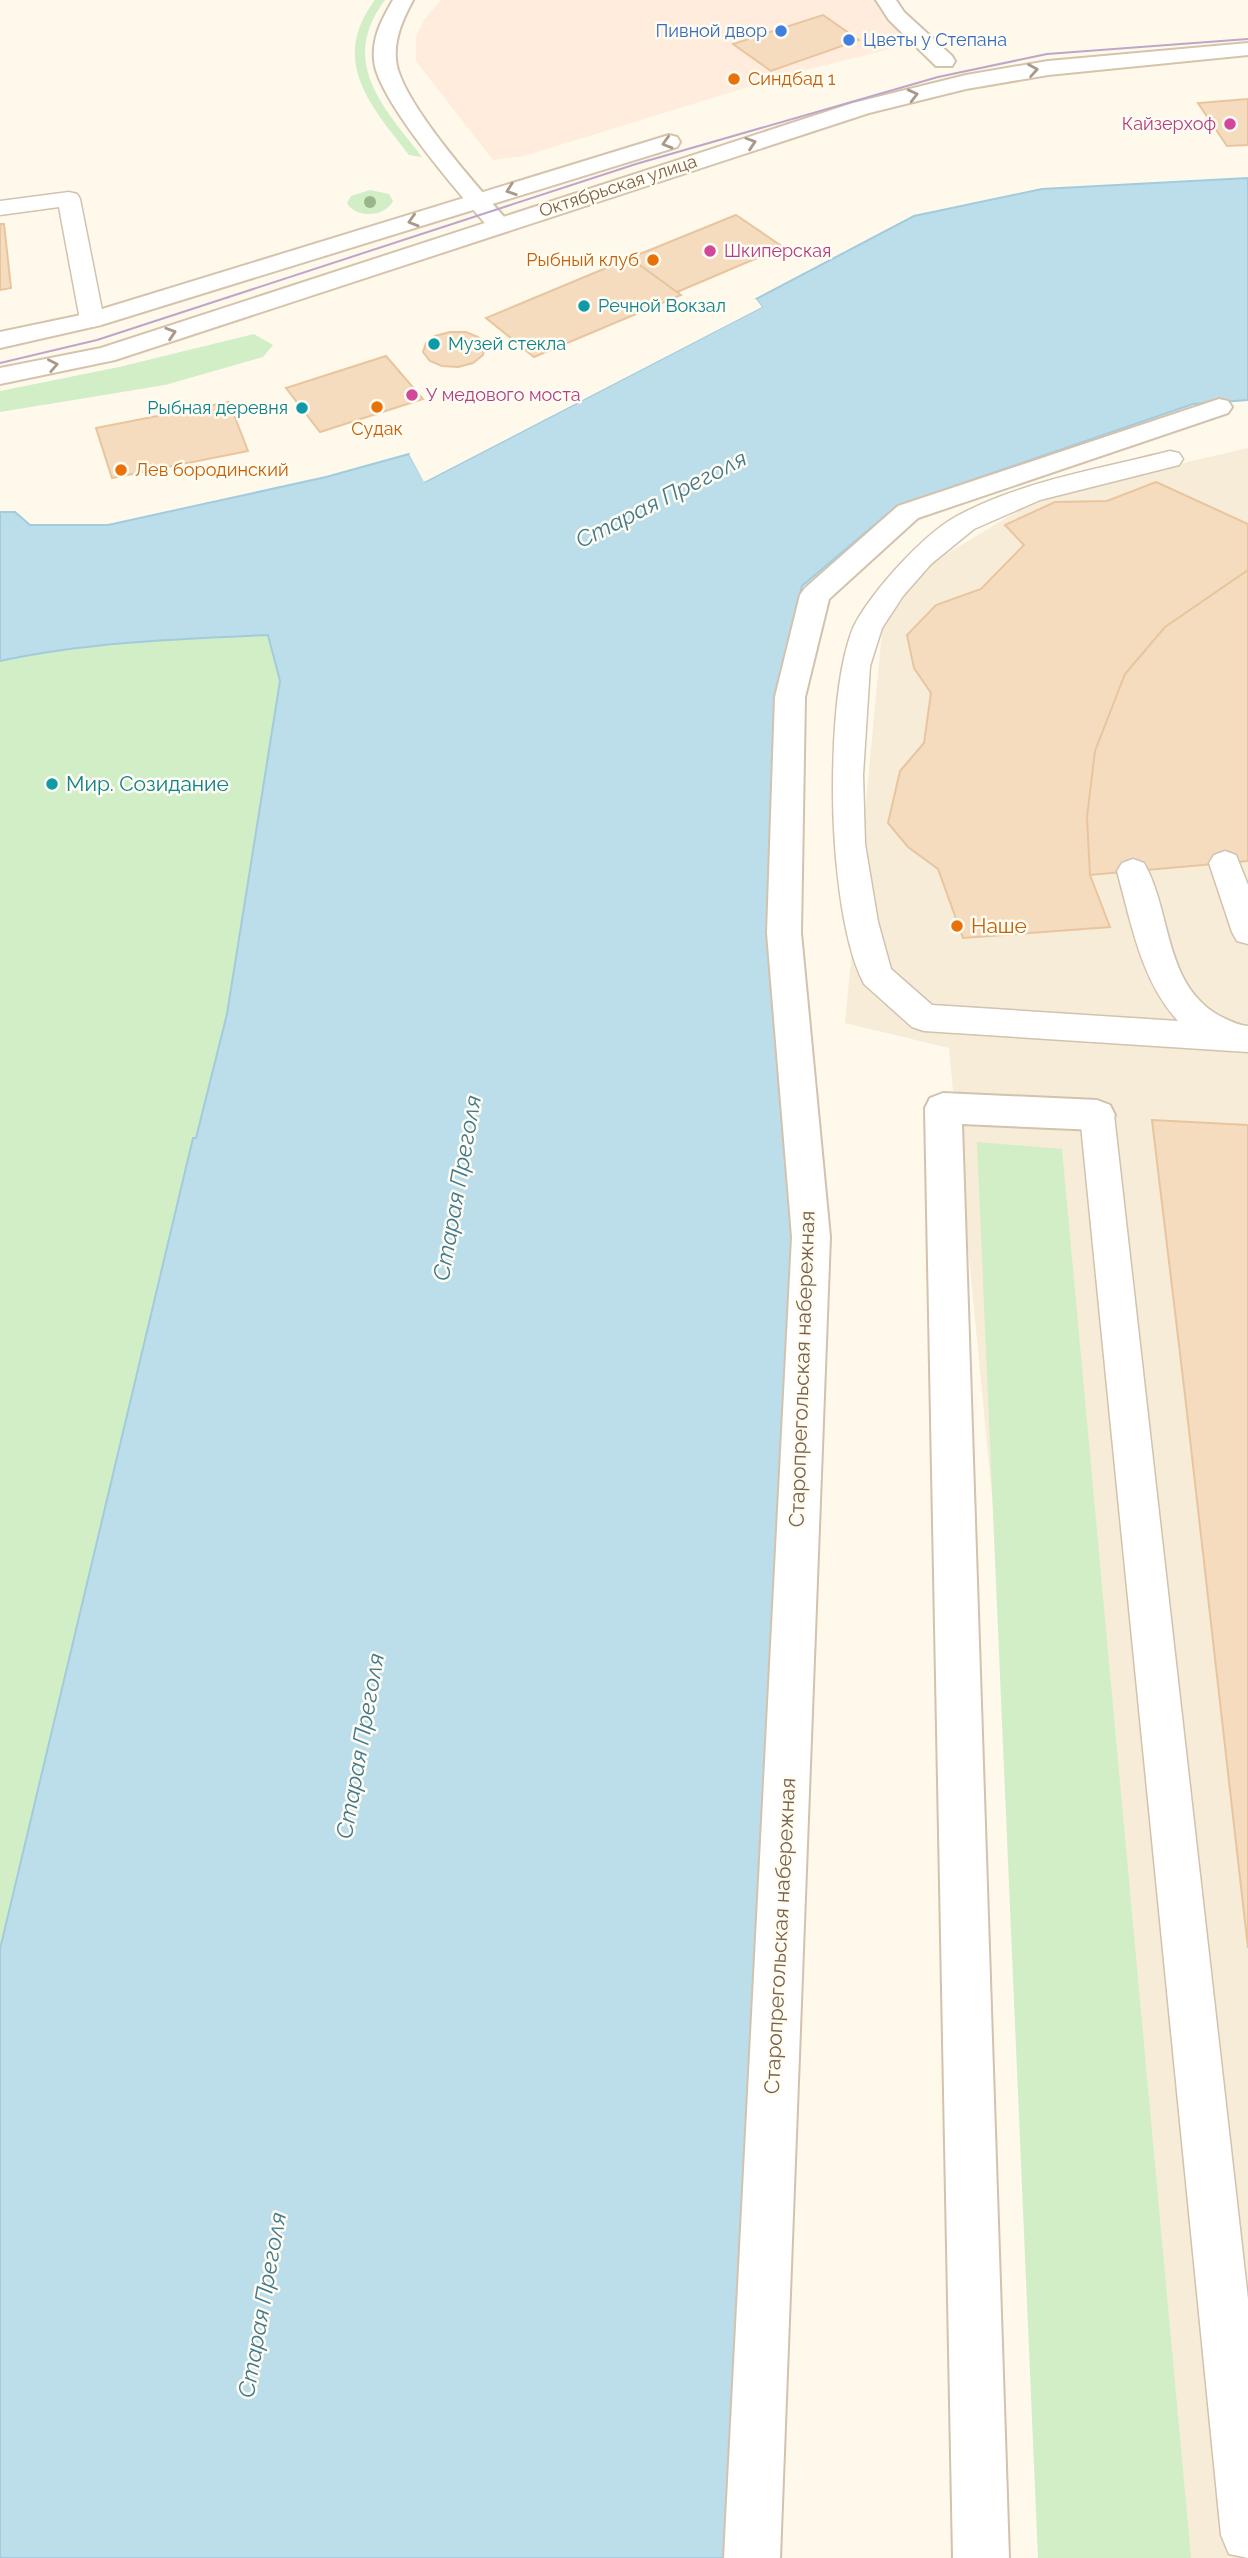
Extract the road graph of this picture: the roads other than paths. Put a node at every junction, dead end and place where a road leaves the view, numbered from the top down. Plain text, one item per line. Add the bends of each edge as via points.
1 (403, 0) edge
2 (886, 0) edge
3 (1248, 49) edge
4 (969, 56) dead end
5 (944, 61) junction
6 (918, 69) dead end
7 (694, 135) dead end
8 (478, 201) junction
9 (0, 208) edge
10 (500, 226) junction
11 (92, 320) junction
12 (0, 340) edge
13 (0, 376) edge
14 (1219, 407) dead end
15 (1170, 459) dead end
16 (1225, 863) dead end
17 (1132, 871) dead end
18 (1248, 932) edge
19 (1242, 1038) edge
20 (1097, 1115) joint
21 (1248, 2535) edge
22 (752, 2558) edge
23 (981, 2558) edge

1 - 8 street via 384,42 388,80
2 - 5 street via 896,16
10 -> 3 street, Октябрьская улица via 861,108 966,82 1048,68
4 - 5 street
5 - 6 street
7 -> 8 street, Октябрьская улица
8 - 10 street
8 -> 11 street, Октябрьская улица
9 - 11 lane via 69,200
13 -> 10 street, Октябрьская улица via 106,355
11 - 12 street, Октябрьская улица
14 - 22 street, Старопрегольская набережная via 908,512 816,595 790,697 784,933 811,1237
15 - 19 lane via 1031,494 965,523 921,558 893,590 869,627 856,666 848,775 849,844 876,975 923,1018
16 - 18 lane
17 - 19 lane via 1157,954 1187,1009 1205,1024
20 - 21 lane
20 - 23 street via 943,1108

